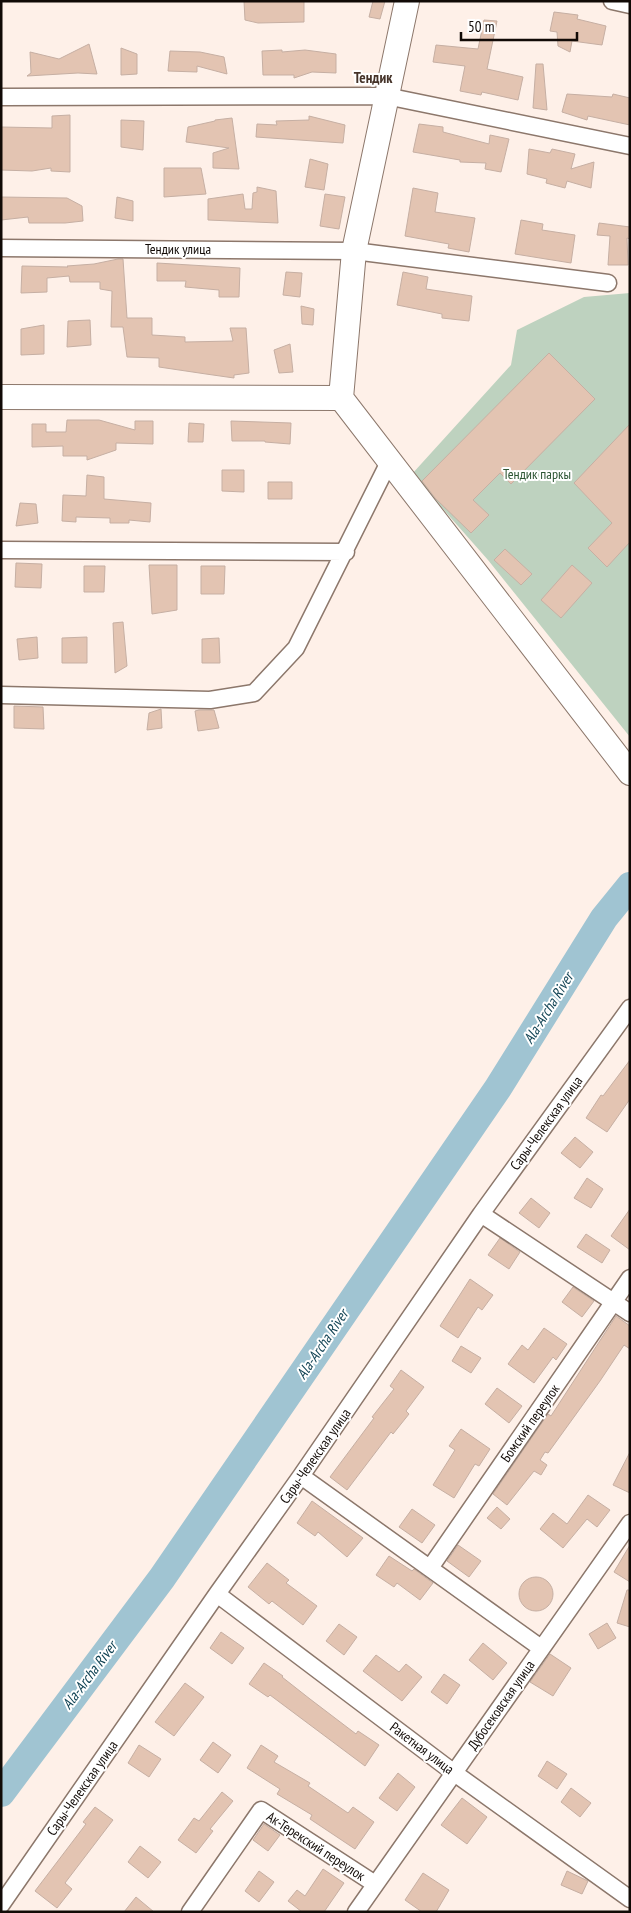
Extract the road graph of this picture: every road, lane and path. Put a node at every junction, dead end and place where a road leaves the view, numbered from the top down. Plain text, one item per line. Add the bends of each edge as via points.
1 (407, 1) edge
2 (612, 1) edge
3 (630, 5) edge
4 (386, 96) junction
5 (1, 97) edge
6 (630, 146) edge
7 (1, 248) edge
8 (354, 250) junction
9 (608, 283) dead end
10 (1, 397) edge
11 (342, 398) junction
12 (390, 460) junction
13 (1, 550) edge
14 (346, 552) junction
15 (1, 695) edge
16 (630, 773) edge
17 (630, 1008) edge
18 (481, 1214) junction
19 (630, 1278) edge
20 (614, 1302) junction
21 (630, 1313) edge
22 (301, 1476) junction
23 (630, 1523) edge
24 (430, 1568) junction
25 (216, 1594) junction
26 (541, 1648) junction
27 (453, 1772) junction
28 (375, 1884) junction
29 (630, 1899) edge
30 (1, 1905) edge
31 (190, 1912) edge
32 (356, 1912) edge

1 - 4 street
2 - 3 street
4 - 5 street
4 - 6 street
4 - 8 street
7 - 8 street, Тендик улица
8 - 9 street, Тендик улица
8 - 11 street
10 - 11 street
11 - 12 street
12 - 14 street
12 - 16 street
13 - 14 street
14 - 15 street via 296,648 254,693 210,700
17 - 18 street, Сары-Челекская улица
18 - 20 street
18 - 22 street, Сары-Челекская улица
19 - 20 street, Бомский переулок
20 - 21 street
20 - 24 street, Бомский переулок
22 - 24 street
22 - 25 street, Сары-Челекская улица
23 - 26 street, Дубосековская улица
24 - 26 street
25 - 27 street, Ракетная улица
25 - 30 street, Сары-Челекская улица
26 - 27 street, Дубосековская улица
27 - 28 street, Дубосековская улица
27 - 29 street, Ракетная улица
28 - 31 street, Ак-Терекский переулок via 261,1810
28 - 32 street, Дубосековская улица

